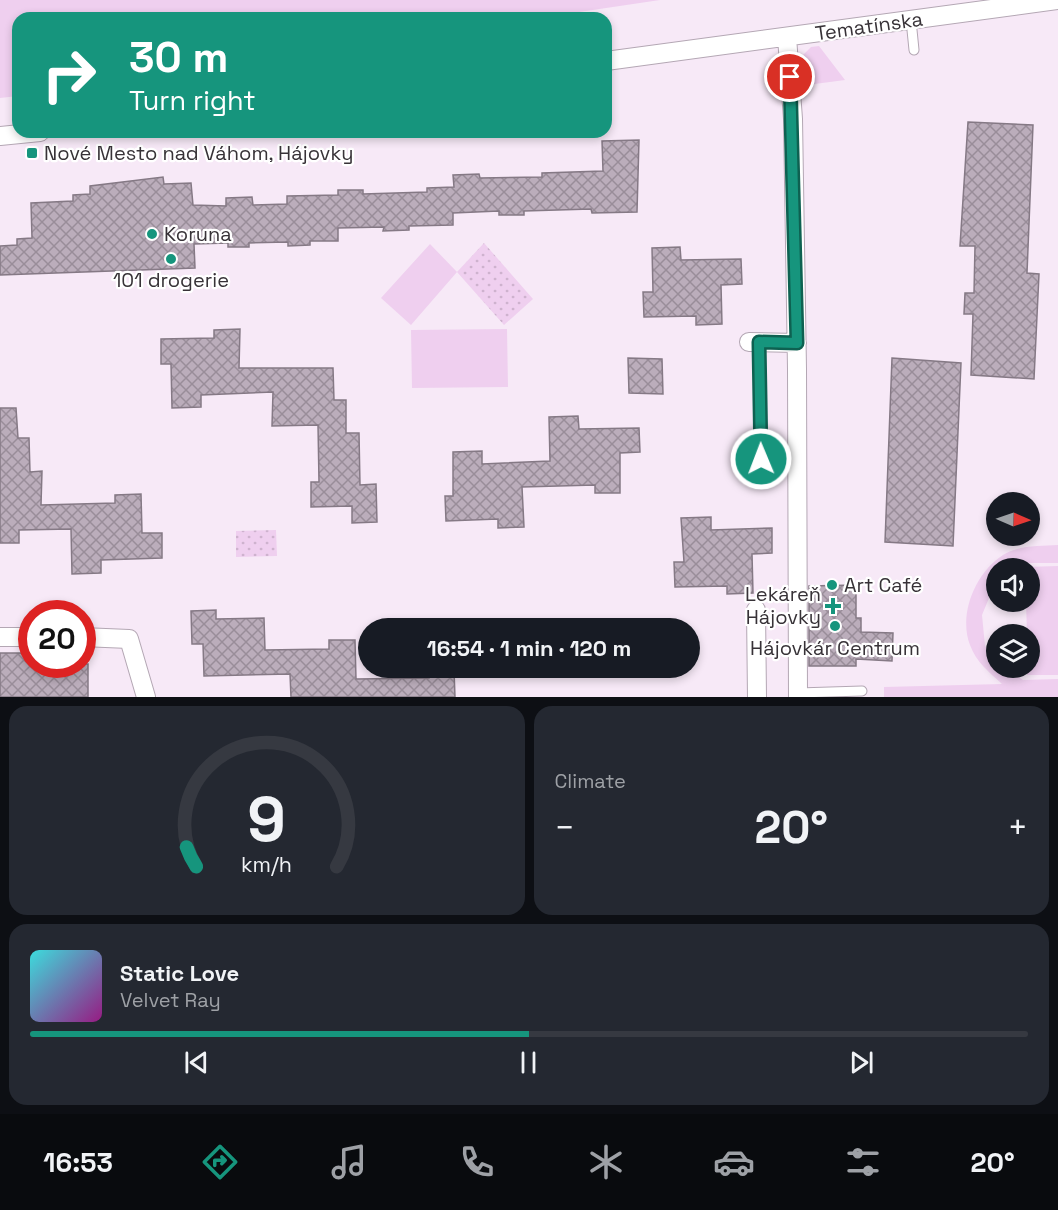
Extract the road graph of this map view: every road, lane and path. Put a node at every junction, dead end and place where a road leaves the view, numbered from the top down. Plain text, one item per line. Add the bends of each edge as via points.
1 (1058, 0) edge
2 (911, 20) junction
3 (787, 37) junction
4 (914, 50) dead end
5 (612, 60) edge
6 (754, 342) joint
7 (797, 343) junction
8 (761, 459) dead end
9 (756, 610) dead end
10 (0, 637) edge
11 (18, 637) edge
12 (96, 638) edge
13 (862, 691) dead end
14 (798, 695) edge
15 (146, 697) edge
16 (757, 697) edge

1 - 2 street, Tematínska
2 - 3 street, Tematínska
2 - 4 lane
3 - 5 street, Tematínska
3 - 7 street, Tematínska via 793,119
6 - 7 street
6 - 8 lane
7 - 14 street, Tematínska
9 - 16 street
10 - 11 street
12 - 15 street via 129,639
13 - 14 lane

